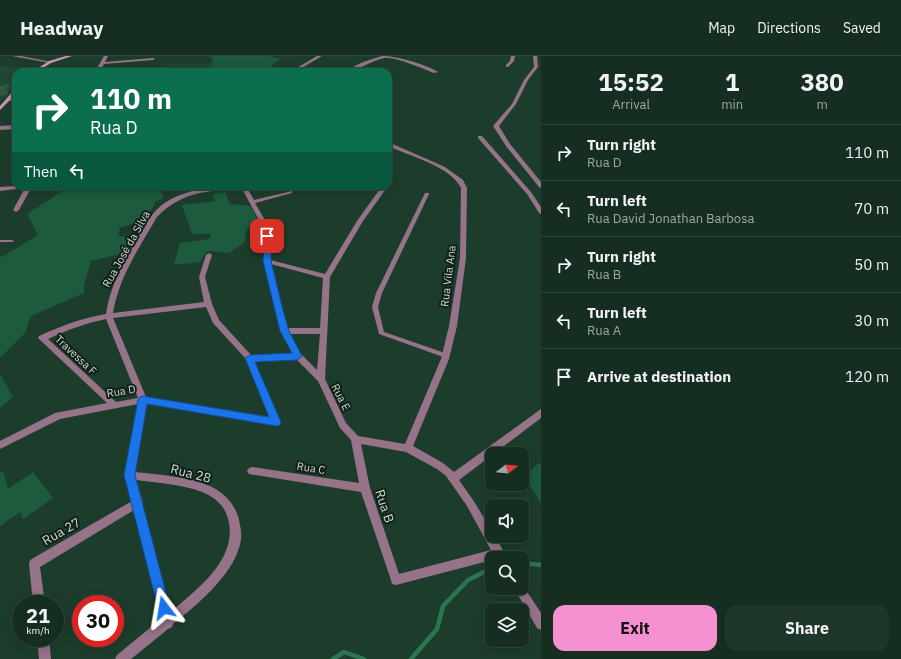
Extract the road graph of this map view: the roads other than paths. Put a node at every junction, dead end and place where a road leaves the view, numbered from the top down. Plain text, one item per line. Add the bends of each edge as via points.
1 (14, 56) edge
2 (26, 56) edge
3 (70, 56) edge
4 (106, 56) edge
5 (320, 56) edge
6 (385, 56) edge
7 (513, 56) edge
8 (535, 56) edge
9 (152, 59) dead end
10 (51, 62) junction
11 (102, 63) junction
12 (507, 66) dead end
13 (41, 68) edge
14 (99, 68) edge
15 (299, 68) edge
16 (353, 68) edge
17 (538, 68) edge
18 (436, 72) dead end
19 (12, 96) edge
20 (12, 99) edge
21 (9, 100) junction
22 (0, 109) edge
23 (12, 126) edge
24 (0, 128) edge
25 (480, 138) dead end
26 (392, 146) edge
27 (541, 186) edge
28 (12, 188) edge
29 (0, 189) edge
30 (27, 190) edge
31 (195, 190) edge
32 (245, 190) edge
33 (382, 190) edge
34 (290, 192) dead end
35 (427, 194) dead end
36 (252, 202) junction
37 (16, 210) dead end
38 (541, 212) edge
39 (0, 241) edge
40 (12, 241) dead end
41 (209, 255) dead end
42 (267, 261) junction
43 (327, 277) junction
44 (208, 304) junction
45 (109, 316) junction
46 (284, 331) junction
47 (324, 331) junction
48 (298, 356) junction
49 (446, 356) junction
50 (250, 358) junction
51 (320, 379) junction
52 (143, 400) junction
53 (114, 404) junction
54 (541, 413) edge
55 (355, 439) junction
56 (0, 445) edge
57 (408, 448) junction
58 (252, 471) dead end
59 (130, 475) junction
60 (454, 478) junction
61 (365, 488) junction
62 (138, 502) junction
63 (497, 551) edge
64 (485, 559) edge
65 (38, 595) edge
66 (523, 595) edge
67 (168, 623) junction
68 (541, 624) edge
69 (44, 647) edge
70 (46, 659) edge
71 (121, 659) edge

1 - 10 street
2 - 10 street
3 - 10 main road
4 - 11 street
5 - 15 street
6 - 16 street
6 - 18 street
7 - 12 street
8 - 17 street
9 - 11 street
10 - 13 main road
11 - 14 street
17 - 27 street via 526,80 514,104 496,126
19 - 21 main road
20 - 21 street
21 - 22 main road
23 - 24 street
25 - 38 street via 529,193
26 - 49 street, Rua Vila Ana via 449,171 463,183 463,258
28 - 29 street
30 - 37 street
31 - 45 street, Rua José da Silva via 164,206 154,216 117,283
32 - 36 street
33 - 43 street via 356,227
34 - 36 street
35 - 49 lane via 379,293 375,307 381,333
36 - 42 street via 266,227
39 - 40 lane
41 - 44 street via 202,277
42 - 43 street
42 - 46 street
43 - 47 street
44 - 45 street
44 - 50 street via 216,322
45 - 52 street
45 - 53 street, Travessa F via 74,324 42,338
46 - 47 street
46 - 48 street
47 - 51 street
48 - 50 street
48 - 51 street
49 - 57 street, Rua Vila Ana
50 - 52 street, Rua D via 276,422
51 - 55 street, Rua E via 343,425
52 - 53 street, Rua D
52 - 59 street
53 - 56 street, Rua D via 58,416
54 - 60 street
55 - 57 street
55 - 61 street, Rua B
57 - 60 street via 440,466
58 - 61 street, Rua C
59 - 62 street
59 - 67 street, Rua 28 via 186,484 214,493 226,502 235,522 235,546 227,563 217,577
60 - 63 street
61 - 64 street, Rua B via 396,580
62 - 65 street, Rua 27 via 34,564
62 - 67 street
66 - 68 street
67 - 71 street, Rua 28
69 - 70 street

